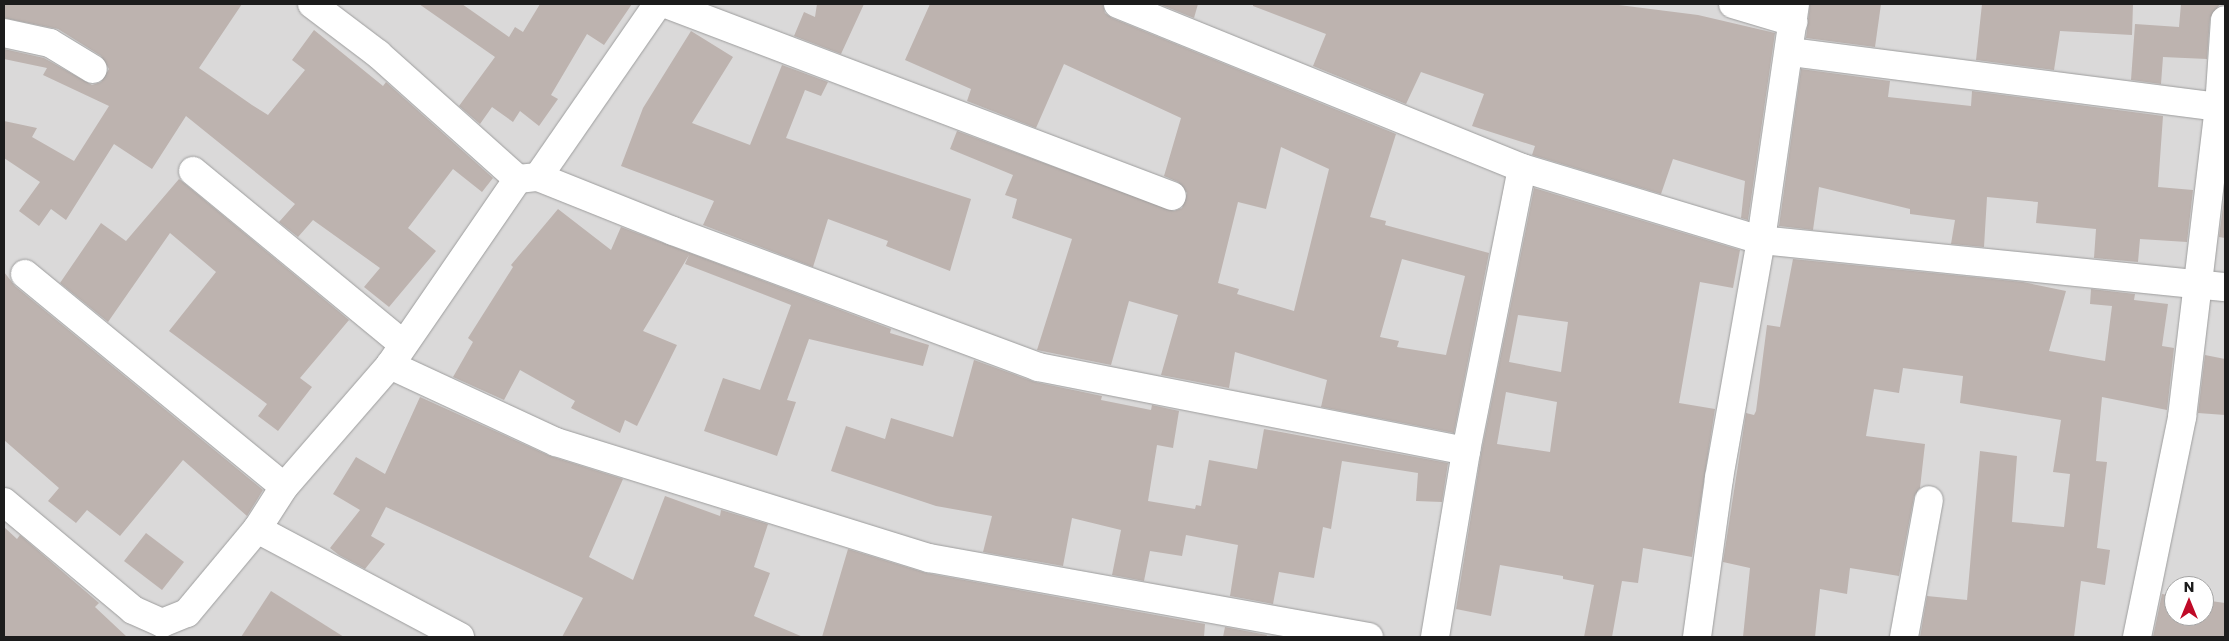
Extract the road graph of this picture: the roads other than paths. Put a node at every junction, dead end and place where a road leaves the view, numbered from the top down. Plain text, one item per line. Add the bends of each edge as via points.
1 (312, 4) edge
2 (658, 4) edge
3 (666, 4) edge
4 (1118, 4) edge
5 (1733, 4) edge
6 (1794, 13) edge
7 (2225, 20) edge
8 (4, 33) edge
9 (1790, 52) junction
10 (93, 69) dead end
11 (2222, 72) edge
12 (2219, 107) junction
13 (1522, 168) junction
14 (193, 172) dead end
15 (528, 178) junction
16 (1172, 196) dead end
17 (1761, 240) junction
18 (24, 274) dead end
19 (2212, 285) edge
20 (396, 355) junction
21 (1466, 451) junction
22 (284, 487) junction
23 (1929, 500) dead end
24 (4, 502) edge
25 (257, 529) junction
26 (460, 637) edge
27 (1369, 637) edge
28 (1435, 637) edge
29 (1697, 637) edge
30 (1904, 637) edge
31 (2137, 637) edge

1 - 15 street
2 - 15 street
3 - 16 street
4 - 13 street
5 - 6 street
6 - 9 street
7 - 11 street
8 - 10 street via 50,43
9 - 12 street
9 - 17 street
11 - 12 street
12 - 19 street
13 - 17 street
13 - 21 street
14 - 20 street
15 - 20 street
15 - 21 street via 1038,367
17 - 19 street
17 - 29 street via 1719,478
18 - 22 street
19 - 31 street
20 - 22 street
20 - 27 street via 556,442 929,558
21 - 28 street
22 - 25 street
23 - 30 street
24 - 25 street via 133,610 162,623 187,612
25 - 26 street

